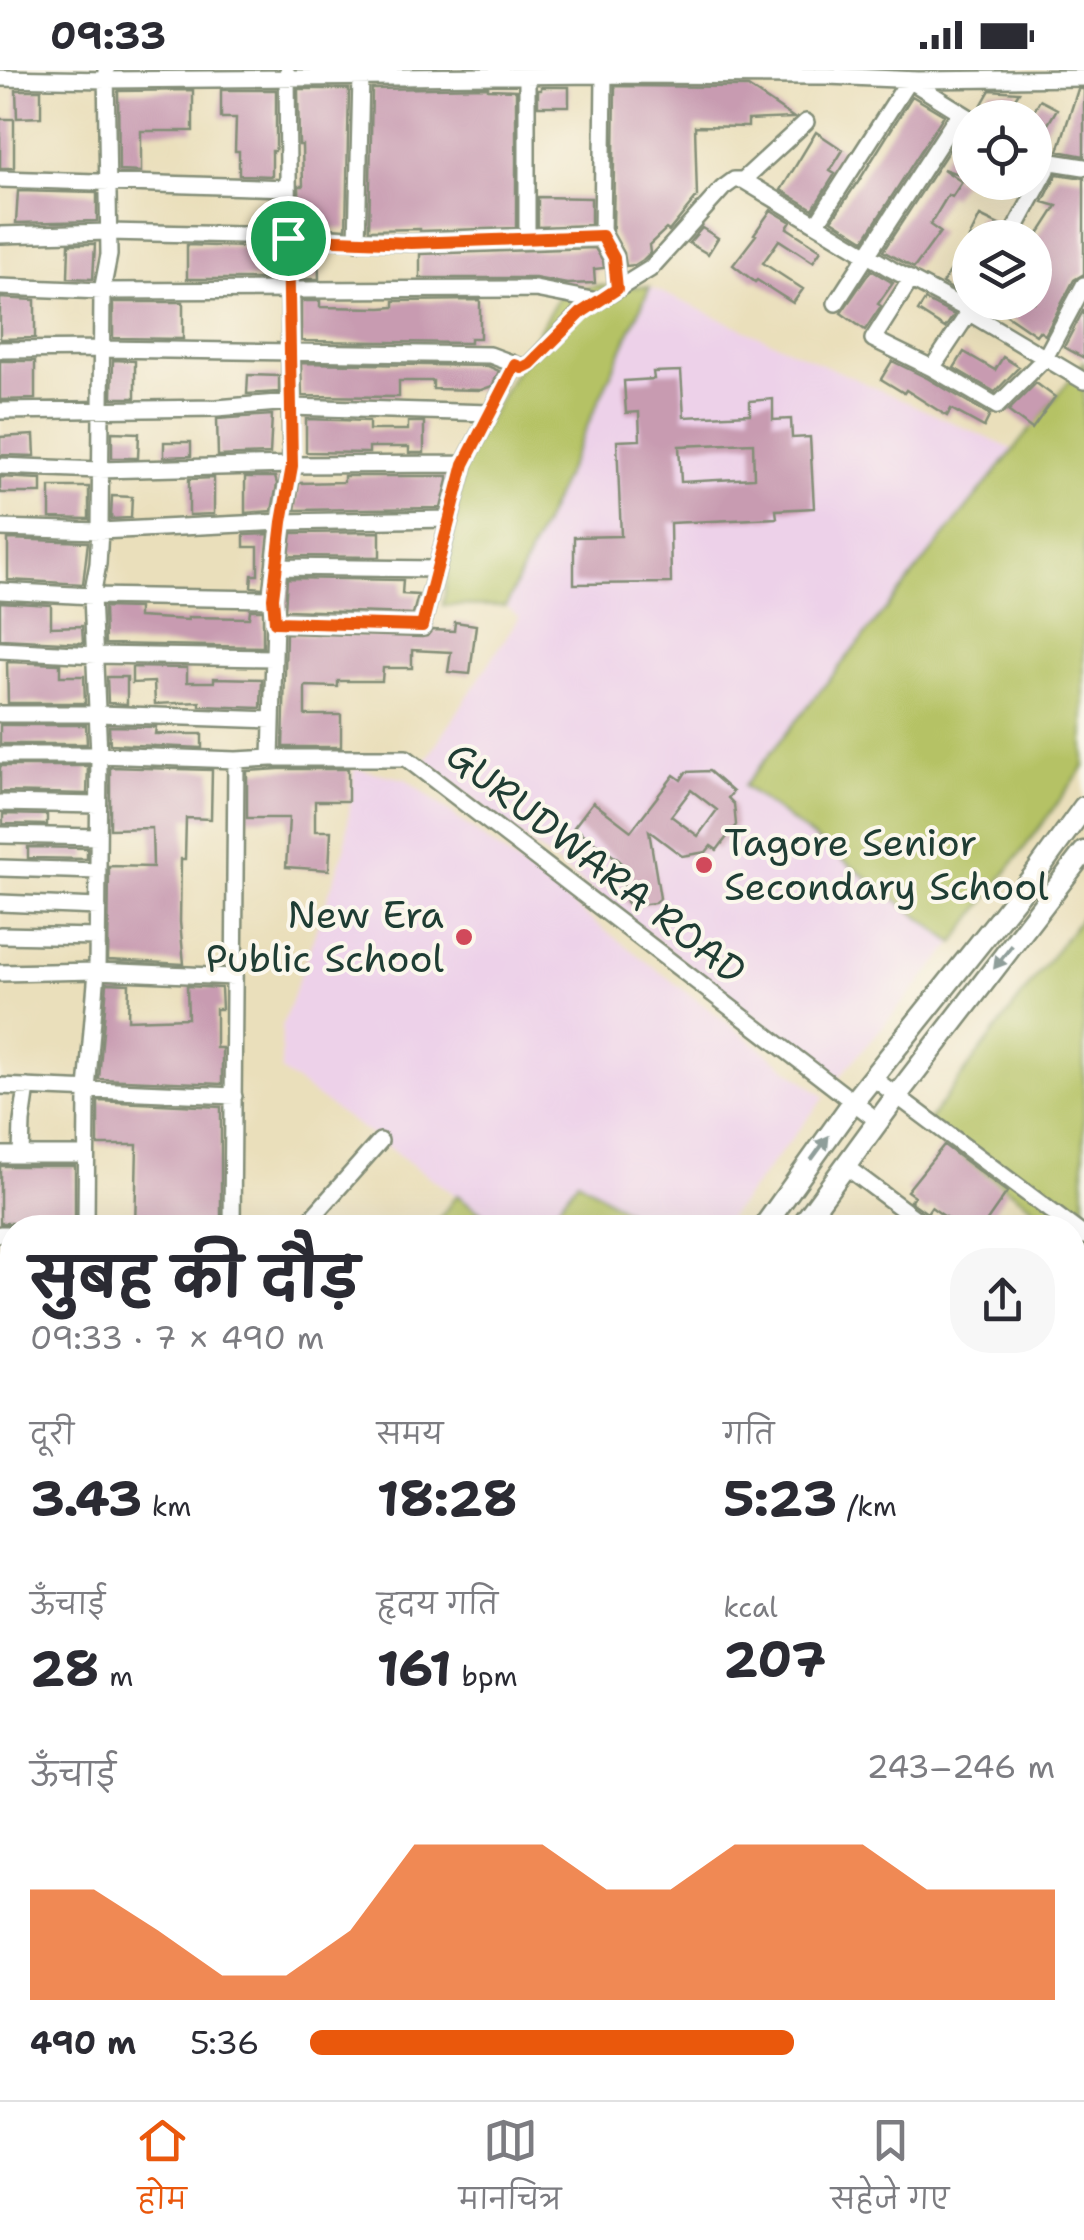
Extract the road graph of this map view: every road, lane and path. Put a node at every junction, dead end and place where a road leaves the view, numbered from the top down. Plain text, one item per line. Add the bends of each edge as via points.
1 (856, 74) edge
2 (983, 74) edge
3 (106, 75) edge
4 (287, 75) edge
5 (604, 75) junction
6 (526, 76) junction
7 (360, 77) junction
8 (915, 77) edge
9 (0, 78) edge
10 (1084, 78) edge
11 (952, 105) edge
12 (806, 122) dead end
13 (952, 133) edge
14 (1052, 160) edge
15 (1084, 167) edge
16 (0, 180) edge
17 (743, 180) junction
18 (108, 181) junction
19 (287, 188) junction
20 (817, 223) junction
21 (108, 232) junction
22 (0, 235) edge
23 (602, 236) junction
24 (288, 238) junction
25 (527, 239) junction
26 (356, 242) junction
27 (868, 253) junction
28 (911, 279) junction
29 (1084, 285) edge
30 (0, 287) edge
31 (617, 289) junction
32 (288, 290) junction
33 (102, 291) junction
34 (952, 298) edge
35 (597, 300) junction
36 (836, 303) dead end
37 (963, 320) edge
38 (981, 320) edge
39 (103, 349) junction
40 (0, 350) edge
41 (289, 354) junction
42 (1045, 358) junction
43 (515, 365) junction
44 (932, 368) junction
45 (1084, 382) edge
46 (290, 404) junction
47 (0, 411) edge
48 (102, 411) junction
49 (490, 413) junction
50 (464, 464) junction
51 (0, 466) edge
52 (292, 466) junction
53 (100, 470) junction
54 (450, 519) junction
55 (282, 522) junction
56 (0, 528) edge
57 (100, 531) junction
58 (276, 567) junction
59 (436, 569) junction
60 (0, 591) edge
61 (92, 596) junction
62 (273, 598) junction
63 (275, 622) junction
64 (0, 650) edge
65 (96, 655) junction
66 (273, 658) junction
67 (0, 714) edge
68 (98, 714) junction
69 (272, 720) junction
70 (0, 755) edge
71 (99, 755) junction
72 (271, 758) junction
73 (236, 760) junction
74 (0, 802) edge
75 (98, 805) junction
76 (1084, 807) edge
77 (0, 835) edge
78 (98, 837) junction
79 (1084, 852) edge
80 (0, 868) edge
81 (98, 870) junction
82 (0, 903) edge
83 (98, 907) junction
84 (0, 935) edge
85 (97, 936) junction
86 (97, 971) junction
87 (0, 973) edge
88 (234, 977) junction
89 (873, 1078) junction
90 (0, 1086) edge
91 (27, 1087) junction
92 (87, 1090) junction
93 (898, 1094) junction
94 (234, 1096) junction
95 (853, 1102) junction
96 (878, 1121) junction
97 (380, 1142) dead end
98 (0, 1155) edge
99 (21, 1155) junction
100 (85, 1155) junction
101 (845, 1166) junction
102 (86, 1215) edge
103 (232, 1215) edge
104 (315, 1215) edge
105 (772, 1215) edge
106 (809, 1215) edge
107 (911, 1215) edge
108 (1056, 1215) edge

1 - 5 street
1 - 8 street
2 - 8 street
2 - 10 street
3 - 4 street
3 - 9 street
3 - 18 street
4 - 7 street
4 - 19 street
5 - 6 street
5 - 23 street
6 - 7 street
6 - 25 street
7 - 26 street
8 - 11 street
8 - 20 street
12 - 17 street
13 - 27 street
14 - 15 street
16 - 18 street
17 - 20 street
17 - 31 street via 723,188 650,269
18 - 19 street
18 - 21 street
19 - 24 street
20 - 27 street
21 - 22 street
21 - 24 street
21 - 33 street
23 - 25 street
23 - 31 street via 614,258
24 - 26 street
24 - 32 street
25 - 26 street
27 - 28 street
27 - 36 street
28 - 34 street
28 - 44 street via 873,339
29 - 42 street
30 - 33 street
31 - 35 street
32 - 33 street
32 - 35 street via 534,289
32 - 41 street
33 - 39 street
35 - 43 street via 530,364
37 - 44 street
38 - 42 street
39 - 40 street
39 - 41 street
39 - 48 street
41 - 43 street via 490,355
41 - 46 street
42 - 44 street via 997,406
42 - 45 street
43 - 49 street
46 - 48 street
46 - 49 street
46 - 52 street
47 - 48 street
48 - 53 street
49 - 50 street
50 - 52 street
50 - 54 street
51 - 53 street
52 - 53 street
52 - 55 street
53 - 57 street
54 - 55 street
54 - 59 street
55 - 57 street
55 - 58 street
56 - 57 street
57 - 61 street
58 - 59 street
58 - 62 street
59 - 63 street via 422,626
60 - 61 street
61 - 62 street
61 - 65 street
62 - 63 street
63 - 66 street
64 - 65 street
65 - 66 street
65 - 68 street
66 - 69 street
67 - 68 street
68 - 69 street
68 - 71 street
69 - 72 street
70 - 71 street, GURUDWARA ROAD
71 - 73 street, GURUDWARA ROAD
71 - 75 street
72 - 73 street, GURUDWARA ROAD
72 - 95 street, GURUDWARA ROAD via 406,758
73 - 88 street
74 - 75 street
75 - 78 street
76 - 89 main road
77 - 78 street
78 - 81 street
79 -> 93 main road
80 - 81 street
81 - 83 street
82 - 83 street
83 - 85 street
84 - 85 street
85 - 86 street
86 - 87 street
86 - 88 street
86 - 92 street
88 - 94 street
89 - 93 street
89 - 95 main road
90 - 91 street
91 - 92 street
91 - 99 street
92 - 94 street
92 - 100 street
93 - 96 main road
93 - 108 street
94 - 103 street
95 - 96 street, GURUDWARA ROAD
105 -> 95 main road
96 - 101 main road
97 - 104 street
98 - 99 street
99 - 100 street
100 - 102 street
101 - 106 main road
101 - 107 street

